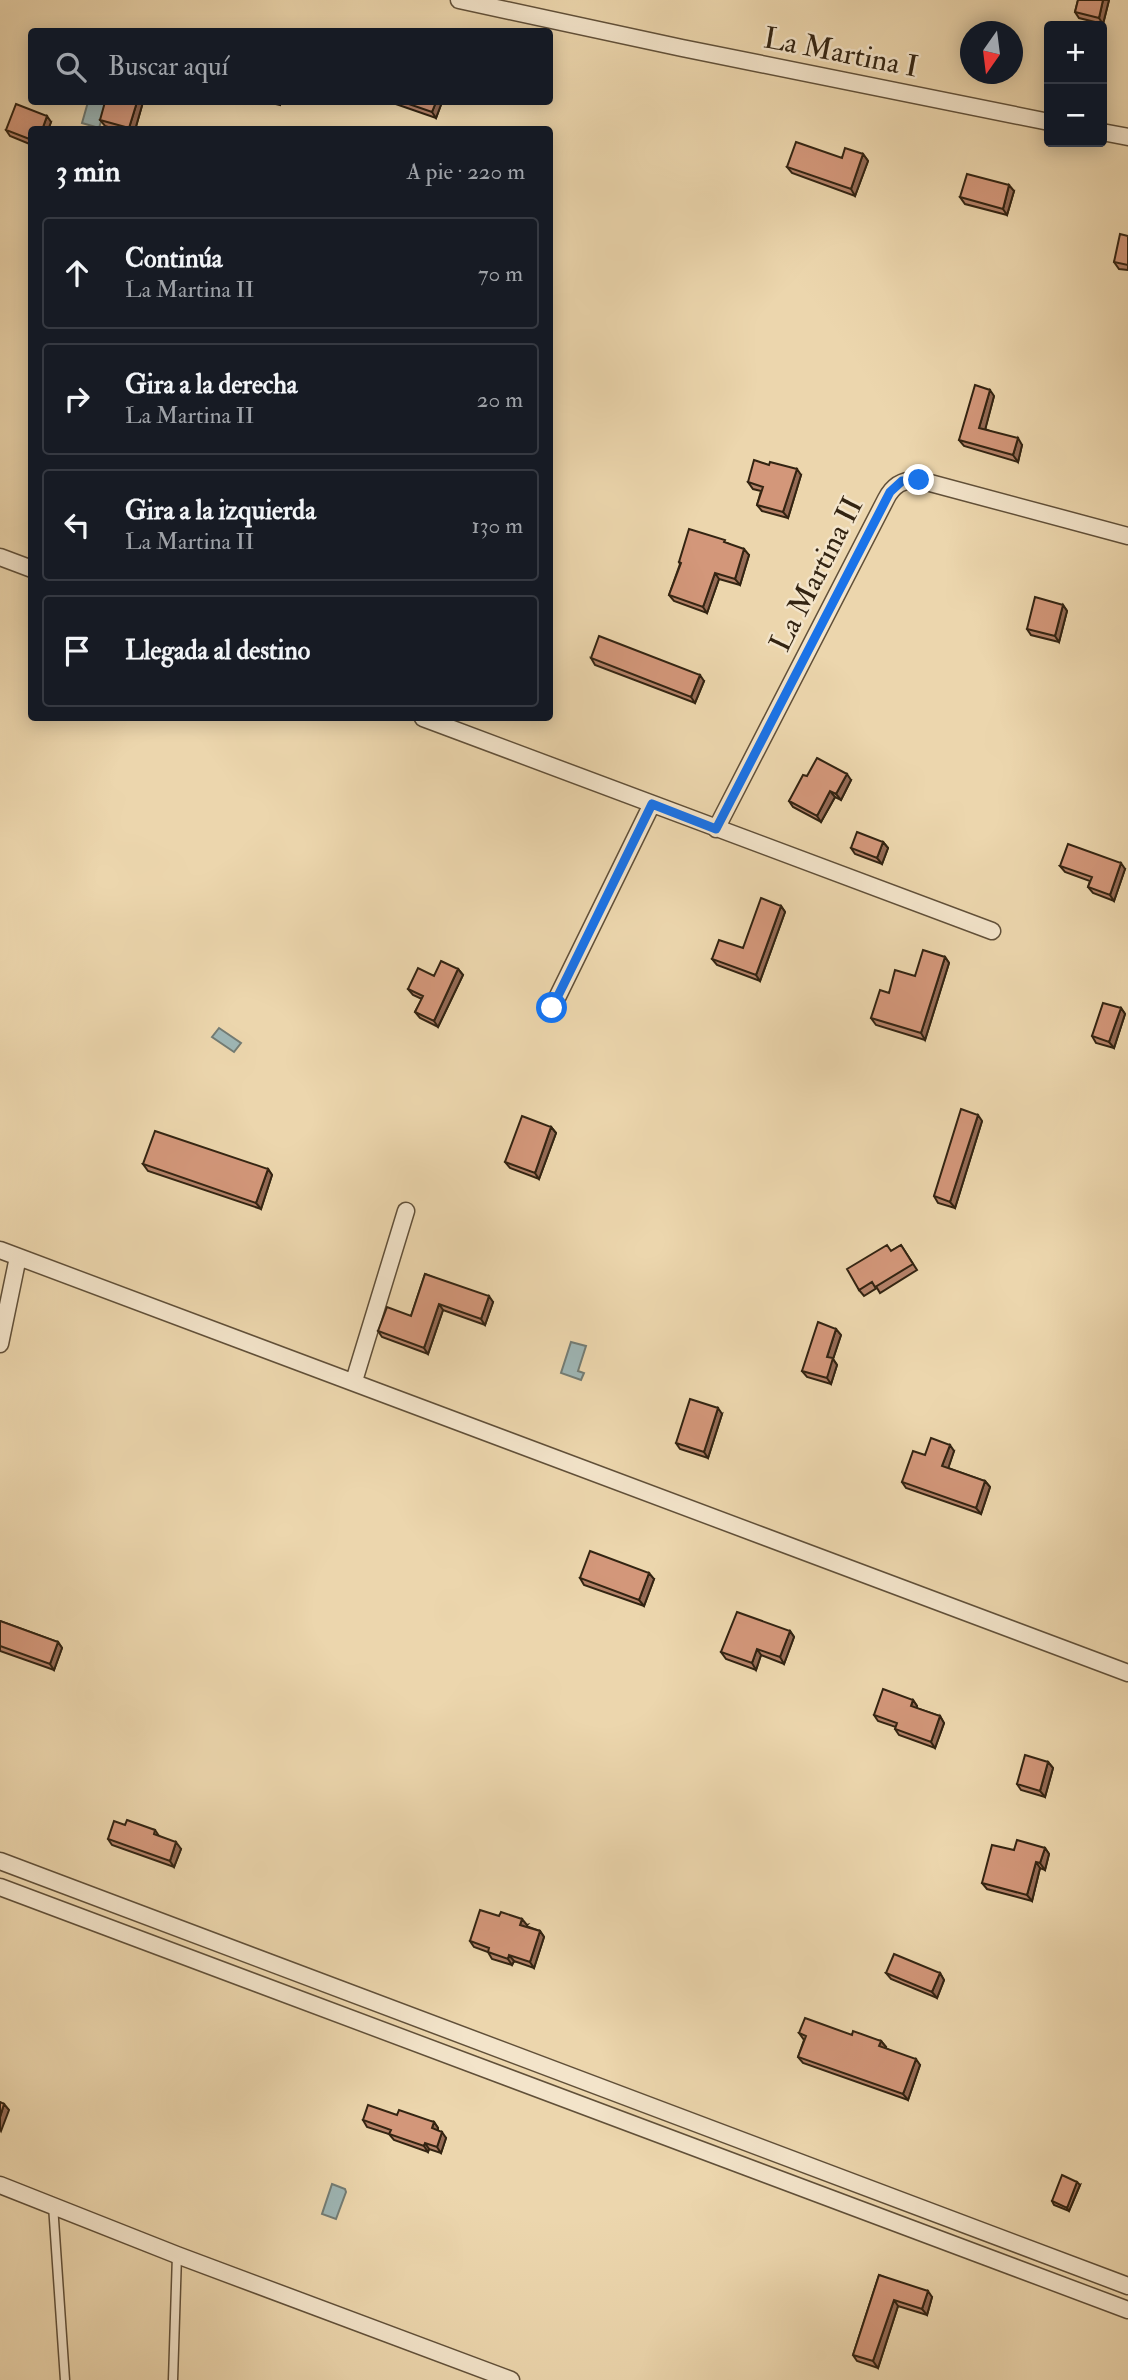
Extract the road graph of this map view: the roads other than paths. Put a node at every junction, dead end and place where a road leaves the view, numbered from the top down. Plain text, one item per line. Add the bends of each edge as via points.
1 (459, 0) edge
2 (1044, 121) edge
3 (1107, 133) edge
4 (1128, 137) edge
5 (1128, 536) edge
6 (0, 557) edge
7 (28, 568) edge
8 (431, 721) edge
9 (652, 804) junction
10 (716, 829) junction
11 (992, 931) dead end
12 (552, 1008) dead end
13 (406, 1211) dead end
14 (0, 1250) edge
15 (18, 1257) junction
16 (0, 1344) edge
17 (354, 1381) junction
18 (1128, 1674) edge
19 (0, 1861) edge
20 (0, 1887) edge
21 (0, 2185) edge
22 (53, 2205) junction
23 (177, 2255) junction
24 (1128, 2286) edge
25 (1128, 2310) edge
26 (65, 2380) edge
27 (173, 2380) edge
28 (511, 2380) edge

1 - 2 street, La Martina I
3 - 4 street
5 - 10 street, La Martina II via 919,480 895,485
6 - 7 street
8 - 9 street
9 - 10 street
9 - 12 street
10 - 11 street
13 - 17 street
14 - 15 street
15 - 16 street
15 - 17 street
17 - 18 street
19 - 24 street
20 - 25 street
21 - 22 street
22 - 23 street
22 - 26 lane
23 - 27 lane
23 - 28 street

